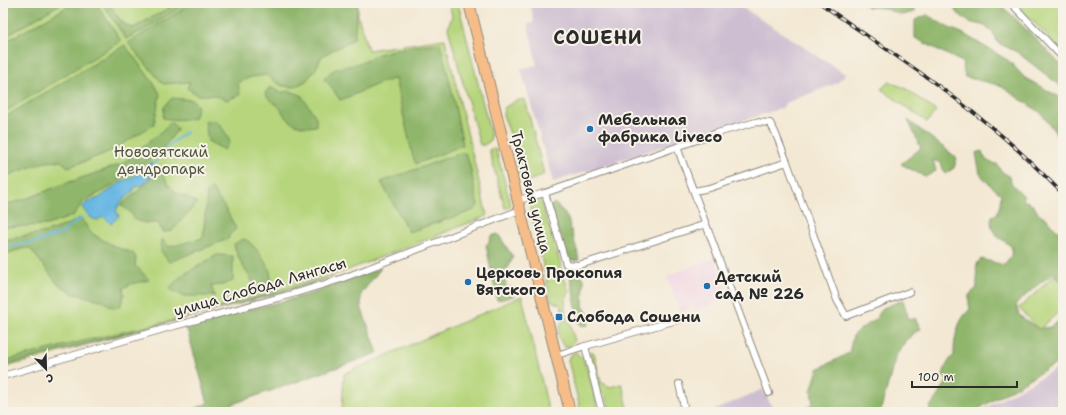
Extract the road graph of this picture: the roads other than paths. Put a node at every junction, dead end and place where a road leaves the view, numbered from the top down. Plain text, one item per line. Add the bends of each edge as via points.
1 (469, 3) edge
2 (1011, 3) edge
3 (1063, 58) edge
4 (677, 147) junction
5 (787, 162) junction
6 (694, 191) junction
7 (545, 193) junction
8 (519, 205) junction
9 (706, 224) junction
10 (908, 292) dead end
11 (684, 318) dead end
12 (584, 346) junction
13 (557, 355) junction
14 (3, 376) edge
15 (679, 384) dead end
16 (769, 393) dead end
17 (570, 412) edge
18 (602, 412) edge
19 (682, 412) edge

1 - 8 main road, Трактовая улица
2 - 3 street
4 - 5 street, улица Слобода Лянгасы via 756,122 770,123
4 - 6 street
4 - 7 street, улица Слобода Лянгасы
5 - 6 street
5 - 10 street via 836,300 846,316
6 - 9 street
7 - 8 street, улица Слобода Лянгасы
7 - 9 street via 566,264 586,263
8 - 13 main road, Трактовая улица
8 - 14 street, улица Слобода Лянгасы via 338,280
9 - 16 street
11 - 12 street
12 - 13 street
12 - 18 street
13 - 17 main road, Трактовая улица
15 - 19 street via 684,407

